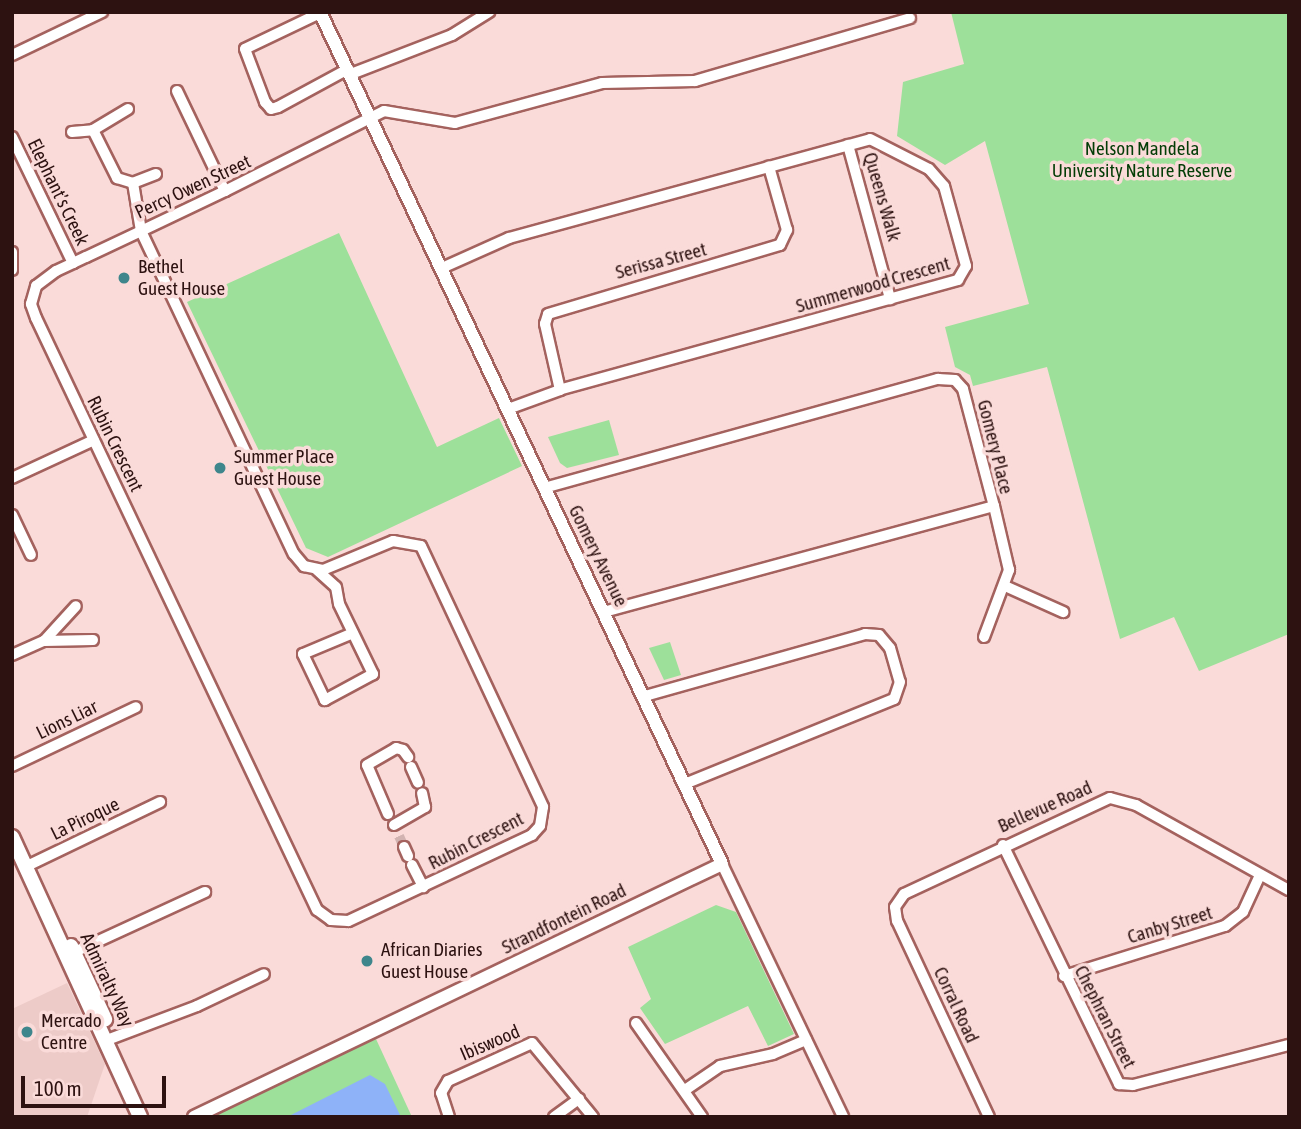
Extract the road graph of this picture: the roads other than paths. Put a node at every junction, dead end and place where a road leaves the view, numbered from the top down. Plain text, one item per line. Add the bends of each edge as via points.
1 (102, 12) edge
2 (489, 12) edge
3 (320, 13) edge
4 (910, 18) dead end
5 (12, 55) edge
6 (350, 72) junction
7 (177, 91) dead end
8 (128, 109) dead end
9 (370, 118) junction
10 (93, 130) junction
11 (72, 132) dead end
12 (12, 137) edge
13 (848, 145) junction
14 (769, 167) junction
15 (156, 174) dead end
16 (133, 183) junction
17 (225, 191) junction
18 (141, 231) junction
19 (12, 252) edge
20 (73, 263) junction
21 (442, 268) junction
22 (12, 270) edge
23 (34, 290) joint
24 (891, 299) junction
25 (560, 390) junction
26 (508, 409) junction
27 (94, 440) junction
28 (12, 478) edge
29 (544, 488) junction
30 (994, 506) junction
31 (12, 515) edge
32 (24, 542) junction
33 (12, 548) edge
34 (31, 555) dead end
35 (317, 570) junction
36 (1005, 586) junction
37 (76, 606) dead end
38 (603, 612) junction
39 (1063, 612) dead end
40 (353, 633) junction
41 (984, 637) dead end
42 (93, 640) dead end
43 (44, 642) junction
44 (12, 655) edge
45 (645, 695) junction
46 (136, 707) dead end
47 (12, 766) edge
48 (687, 783) junction
49 (160, 802) dead end
50 (392, 821) junction
51 (12, 837) edge
52 (1003, 845) junction
53 (722, 864) junction
54 (26, 865) junction
55 (1260, 875) junction
56 (423, 887) junction
57 (1289, 890) edge
58 (205, 892) dead end
59 (895, 907) joint
60 (70, 954) junction
61 (264, 974) dead end
62 (1064, 976) junction
63 (636, 1023) dead end
64 (110, 1039) junction
65 (806, 1040) junction
66 (1289, 1045) edge
67 (126, 1079) junction
68 (685, 1090) junction
69 (579, 1099) junction
70 (129, 1117) edge
71 (140, 1117) edge
72 (148, 1117) edge
73 (194, 1117) edge
74 (449, 1117) edge
75 (554, 1117) edge
76 (593, 1117) edge
77 (702, 1117) edge
78 (843, 1117) edge
79 (989, 1117) edge

1 - 5 street
2 - 6 street via 445,38
3 - 6 street, Gomery Avenue
3 - 6 street via 245,49 265,102 278,107
4 - 9 street, Percy Owen Street via 695,81 602,83 455,123 390,111
6 - 9 street, Gomery Avenue
7 - 17 street
8 - 10 street
9 - 17 street, Percy Owen Street
9 - 21 street, Gomery Avenue
10 - 11 street
10 - 16 street via 117,178
12 - 20 street, Elephant’s Creek
13 - 14 street, Summerwood Crescent
13 - 24 street, Queens Walk
13 - 24 street, Summerwood Crescent via 874,139 937,175 952,212 966,266 963,277
14 - 21 street, Summerwood Crescent via 509,238
14 - 25 street, Serissa Street via 787,230 784,241 553,309 545,324
15 - 16 street
16 - 18 street
17 - 18 street, Percy Owen Street
18 - 20 street, Percy Owen Street
18 - 35 street via 293,554 304,566
19 - 22 street
20 - 23 street, Percy Owen Street via 46,276
21 - 26 street, Gomery Avenue
23 - 27 street, Rubin Crescent via 33,312
24 - 25 street, Summerwood Crescent
25 - 26 street, Summerwood Crescent
26 - 29 street, Gomery Avenue
27 - 28 street
27 - 56 street, Rubin Crescent via 317,909 331,920 348,921
29 - 30 street, Gomery Place via 946,378 963,389
29 - 38 street, Gomery Avenue
30 - 36 street via 1009,558
30 - 38 street, Gomery Place
31 - 32 street
32 - 33 street
32 - 34 street
35 - 40 street via 336,587
35 - 56 street, Rubin Crescent via 393,541 421,547 540,797 543,817 532,835
36 - 39 street
36 - 41 street
37 - 43 street
38 - 45 street, Gomery Avenue
40 - 40 street via 373,675 325,700 303,654
42 - 43 street
43 - 44 street
45 - 48 street, Gomery Avenue
45 - 48 street via 865,634 879,635 890,648 900,682 894,699
46 - 47 street, Lions Liar
48 - 53 street, Gomery Avenue
49 - 54 street, La Piroque
50 - 50 street via 367,765 396,748 410,762 425,807
50 - 56 street
51 - 54 main road, Admiralty Way
52 - 55 street, Bellevue Road via 1103,799 1119,799
52 - 59 street, Bellevue Road via 913,888
52 - 62 street, Chephran Street
53 - 65 street, Gomery Avenue
53 - 73 street, Strandfontein Road
54 - 60 main road, Admiralty Way
55 - 57 street, Bellevue Road
55 - 62 street, Canby Street via 1243,912 1225,926
58 - 60 street
59 - 79 street, Corral Road via 899,926
60 - 64 main road, Admiralty Way
61 - 64 street
62 - 66 street, Chephran Street via 1111,1074 1124,1086
63 - 68 street
64 - 67 main road, Admiralty Way
64 - 72 main road, Admiralty Way
65 - 68 street via 720,1066
65 - 78 street, Gomery Avenue
67 - 70 main road
67 - 71 main road, Admiralty Way
68 - 77 street
69 - 74 street, Ibiswood via 532,1042 448,1081 441,1093
69 - 75 street
69 - 76 street, Ibiswood

